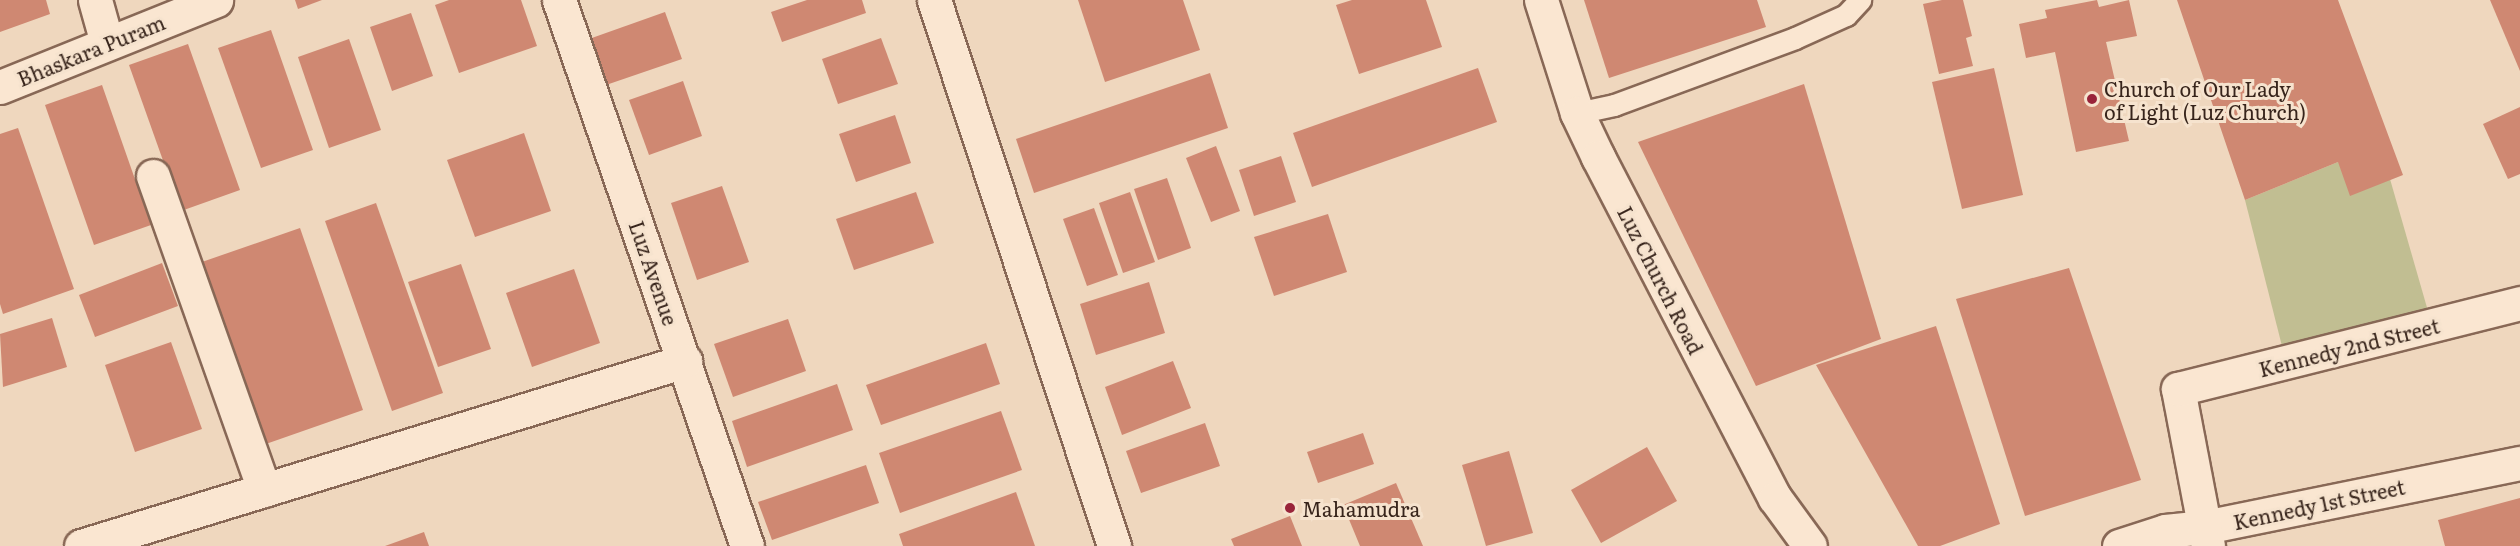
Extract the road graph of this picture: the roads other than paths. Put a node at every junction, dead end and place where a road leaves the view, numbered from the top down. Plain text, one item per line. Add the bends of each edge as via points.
1 (95, 0) edge
2 (216, 0) edge
3 (560, 0) edge
4 (934, 0) edge
5 (1541, 0) edge
6 (1860, 0) edge
7 (107, 44) junction
8 (0, 87) edge
9 (1577, 113) junction
10 (153, 176) dead end
11 (2520, 303) edge
12 (685, 361) junction
13 (2520, 462) edge
14 (264, 490) junction
15 (2207, 536) edge
16 (81, 546) edge
17 (747, 546) edge
18 (1114, 546) edge
19 (1810, 546) edge
20 (2119, 546) edge

1 - 7 street
2 - 7 street, Bhaskara Puram
3 - 12 street, Luz Avenue
4 - 18 street
5 - 9 street, Luz Church Road
6 - 9 lane via 1846,15 1795,38 1614,105
7 - 8 street, Bhaskara Puram
9 - 19 street, Luz Church Road via 1775,498
10 - 14 street
11 - 15 street, Kennedy 2nd Street via 2178,388
12 - 14 street
12 - 17 street, Luz Avenue
13 - 15 street, Kennedy 1st Street
14 - 16 street
15 - 20 street, Kennedy 1st Street via 2165,531

